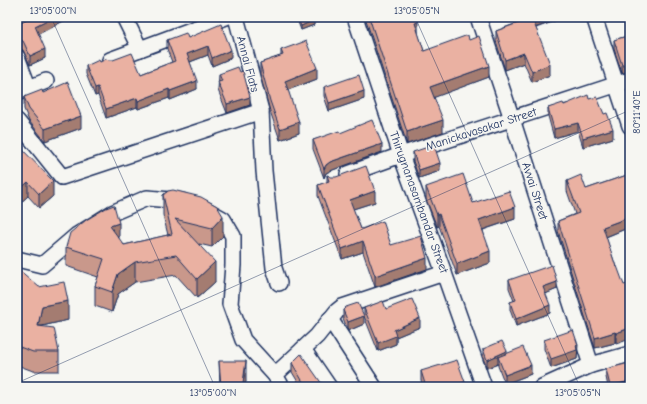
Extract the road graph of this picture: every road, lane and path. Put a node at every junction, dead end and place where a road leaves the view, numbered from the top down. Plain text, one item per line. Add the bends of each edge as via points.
1 (124, 17) edge
2 (226, 17) edge
3 (236, 17) edge
4 (355, 17) edge
5 (478, 17) edge
6 (594, 17) edge
7 (140, 49) junction
8 (17, 57) edge
9 (110, 60) edge
10 (630, 80) edge
11 (46, 81) dead end
12 (616, 84) junction
13 (23, 91) edge
14 (261, 111) junction
15 (512, 119) junction
16 (17, 121) edge
17 (630, 126) edge
18 (401, 155) junction
19 (333, 179) edge
20 (17, 259) edge
21 (444, 273) junction
22 (279, 283) dead end
23 (330, 319) junction
24 (303, 349) junction
25 (630, 354) edge
26 (591, 365) junction
27 (278, 381) edge
28 (329, 387) edge
29 (374, 387) edge
30 (484, 387) edge
31 (542, 387) edge

1 - 7 street
2 - 7 street
3 - 14 street, Annai Flats
4 - 18 street, Thirugnanasambandar Street
5 - 15 street, Avvai Street
6 - 12 street
7 - 9 street
8 - 13 street
10 - 12 street, Manickavasakar Street
11 - 13 street
12 - 15 street, Manickavasakar Street
12 - 17 street
14 - 16 street via 62,178
14 - 22 street, Annai Flats via 274,268
15 - 18 street, Manickavasakar Street
15 - 26 street, Avvai Street
18 - 19 street, Manickavasakar Street
18 - 21 street, Thirugnanasambandar Street
20 - 27 street via 42,265 77,234 112,213 148,198 191,202 223,219 233,236 230,304 243,340
21 - 23 street via 342,307
21 - 30 street, Thirugnanasambandar Street
23 - 24 street
23 - 29 street
24 - 27 street
24 - 28 street
25 - 26 street
26 - 31 street

